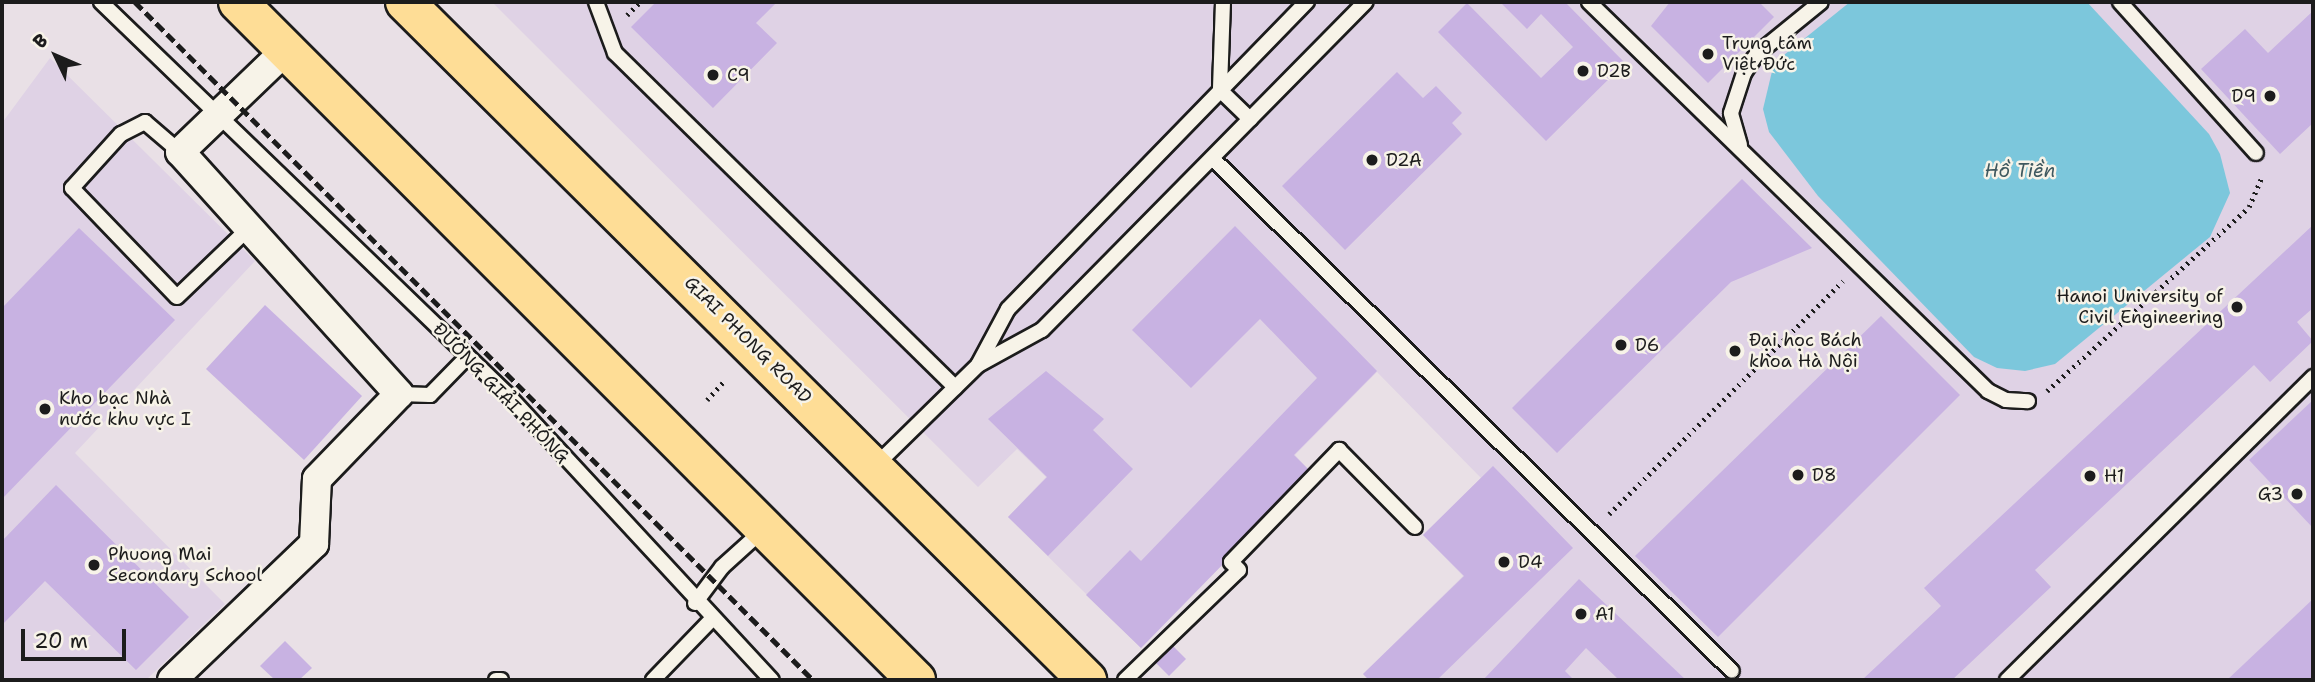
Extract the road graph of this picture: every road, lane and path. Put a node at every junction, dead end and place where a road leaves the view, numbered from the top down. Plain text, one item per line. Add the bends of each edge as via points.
1 (101, 2) edge
2 (238, 2) edge
3 (405, 2) edge
4 (596, 2) edge
5 (640, 2) edge
6 (1223, 2) edge
7 (1307, 2) edge
8 (1366, 2) edge
9 (1589, 2) edge
10 (1821, 2) edge
11 (2120, 2) edge
12 (624, 19) dead end
13 (286, 50) junction
14 (1220, 90) junction
15 (219, 117) junction
16 (1250, 119) junction
17 (1741, 146) junction
18 (180, 152) junction
19 (2256, 153) joint
20 (1212, 158) junction
21 (252, 225) junction
22 (1860, 264) junction
23 (468, 356) junction
24 (978, 365) junction
25 (2313, 376) edge
26 (724, 381) dead end
27 (955, 387) junction
28 (399, 394) junction
29 (707, 400) dead end
30 (2028, 401) joint
31 (875, 466) junction
32 (1415, 527) dead end
33 (765, 529) junction
34 (1591, 532) junction
35 (695, 603) junction
36 (711, 620) junction
37 (1732, 671) dead end
38 (172, 680) edge
39 (653, 680) edge
40 (772, 680) edge
41 (916, 680) edge
42 (1087, 680) edge
43 (1125, 680) edge
44 (2007, 680) edge

1 - 15 lane, ĐƯỜNG GIẢI PHÓNG
2 - 13 main road
3 - 31 main road, GIAI PHONG ROAD
4 - 27 lane via 615,53
5 - 12 path
6 - 14 lane
7 - 14 lane
8 - 16 lane
9 - 17 lane
10 - 17 lane via 1757,54 1744,73 1731,113
11 - 19 lane
13 - 15 street
13 - 33 main road
14 - 16 lane
14 - 24 lane via 1008,309
15 - 18 street
15 - 23 lane, ĐƯỜNG GIẢI PHÓNG
16 - 20 lane
17 - 22 lane
18 - 21 street
18 - 21 lane via 145,122 121,134 72,188 177,297
19 - 30 path via 2262,179 2249,207 2048,391
20 - 24 lane via 1042,330
20 - 34 lane
21 - 28 street
22 - 30 lane via 1988,391 2006,400
22 - 34 path
23 - 28 lane via 430,394
23 - 35 lane, ĐƯỜNG GIẢI PHÓNG
24 - 27 lane
25 - 44 lane
26 - 29 path
27 - 31 lane
28 - 38 street via 317,479 314,544
31 - 42 main road, GIAI PHONG ROAD
32 - 43 lane via 1339,450 1231,562 1239,570
33 - 35 lane via 722,567
33 - 41 main road
34 - 37 lane
35 - 36 lane, ĐƯỜNG GIẢI PHÓNG
36 - 39 lane
36 - 40 lane, ĐƯỜNG GIẢI PHÓNG

